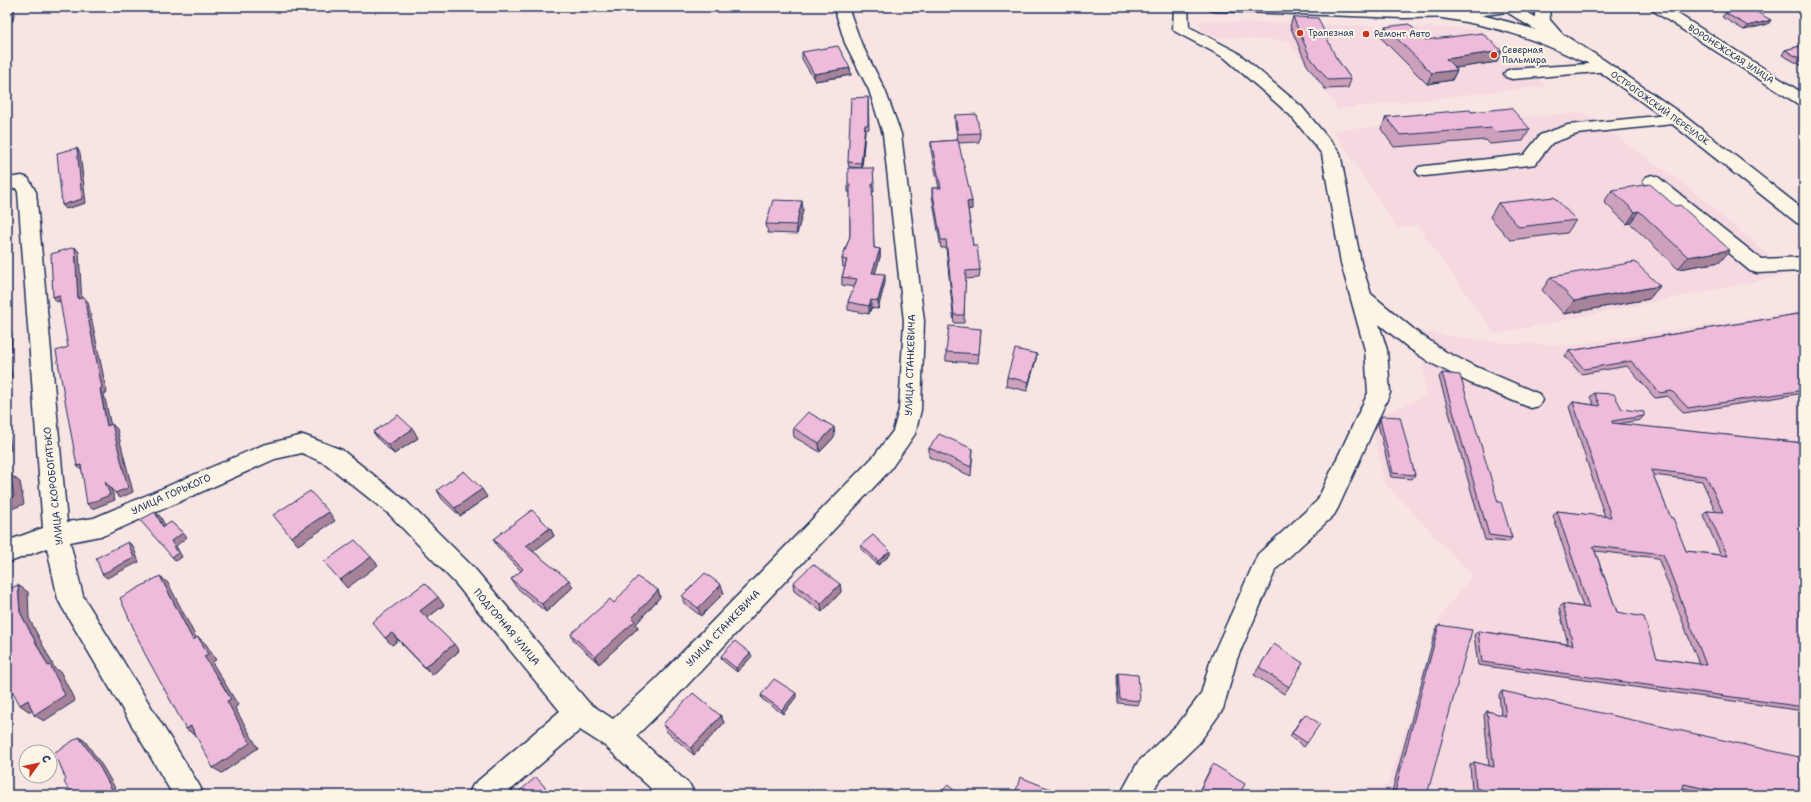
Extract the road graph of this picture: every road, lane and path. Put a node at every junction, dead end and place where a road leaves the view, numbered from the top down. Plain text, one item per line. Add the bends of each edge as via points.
1 (841, 7) edge
2 (1181, 7) edge
3 (1215, 7) edge
4 (1227, 7) edge
5 (1510, 7) edge
6 (1542, 7) edge
7 (1657, 7) edge
8 (1436, 10) edge
9 (1556, 36) junction
10 (1601, 65) junction
11 (1512, 74) dead end
12 (1804, 101) edge
13 (1677, 119) junction
14 (1425, 171) dead end
15 (1652, 181) dead end
16 (17, 188) edge
17 (1804, 219) edge
18 (1804, 264) edge
19 (1362, 297) junction
20 (1531, 400) dead end
21 (334, 457) joint
22 (56, 534) junction
23 (7, 552) edge
24 (579, 712) junction
25 (615, 736) junction
26 (189, 795) edge
27 (483, 795) edge
28 (680, 795) edge
29 (1135, 795) edge

1 - 25 street, УЛИЦА СТАНКЕВИЧА via 853,43 877,90 892,134 914,321 910,410 904,434 882,463 665,689
2 - 19 street via 1181,29 1231,55 1296,112 1331,153 1351,263
3 - 4 street
4 - 8 street via 1403,14
5 - 8 street via 1470,13
5 - 9 street, ОСТРОГОЖСКИЙ ПЕРЕУЛОК
6 - 9 street via 1542,22
7 - 12 street, ВОРОНЕЖСКАЯ УЛИЦА
8 - 10 street via 1512,27 1546,39
9 - 10 street, ОСТРОГОЖСКИЙ ПЕРЕУЛОК
10 - 11 street
10 - 13 street, ОСТРОГОЖСКИЙ ПЕРЕУЛОК
13 - 14 street via 1574,129 1546,139 1529,160
13 - 17 street, ОСТРОГОЖСКИЙ ПЕРЕУЛОК
15 - 18 street via 1757,266
16 - 22 street, УЛИЦА СКОРОБОГАТЬКО
19 - 20 street via 1390,323 1427,350 1466,371
19 - 29 street via 1376,350 1379,393 1326,508 1267,562 1224,659 1213,700 1189,733 1148,772
21 - 22 street, УЛИЦА ГОРЬКОГО via 303,444 271,451 96,528
21 - 24 street, ПОДГОРНАЯ УЛИЦА via 397,507 465,576
22 - 23 street, УЛИЦА ГОРЬКОГО
22 - 26 street, УЛИЦА СКОРОБОГАТЬКО via 71,598
24 - 25 street, ПОДГОРНАЯ УЛИЦА
24 - 27 street
25 - 28 street, ПОДГОРНАЯ УЛИЦА

